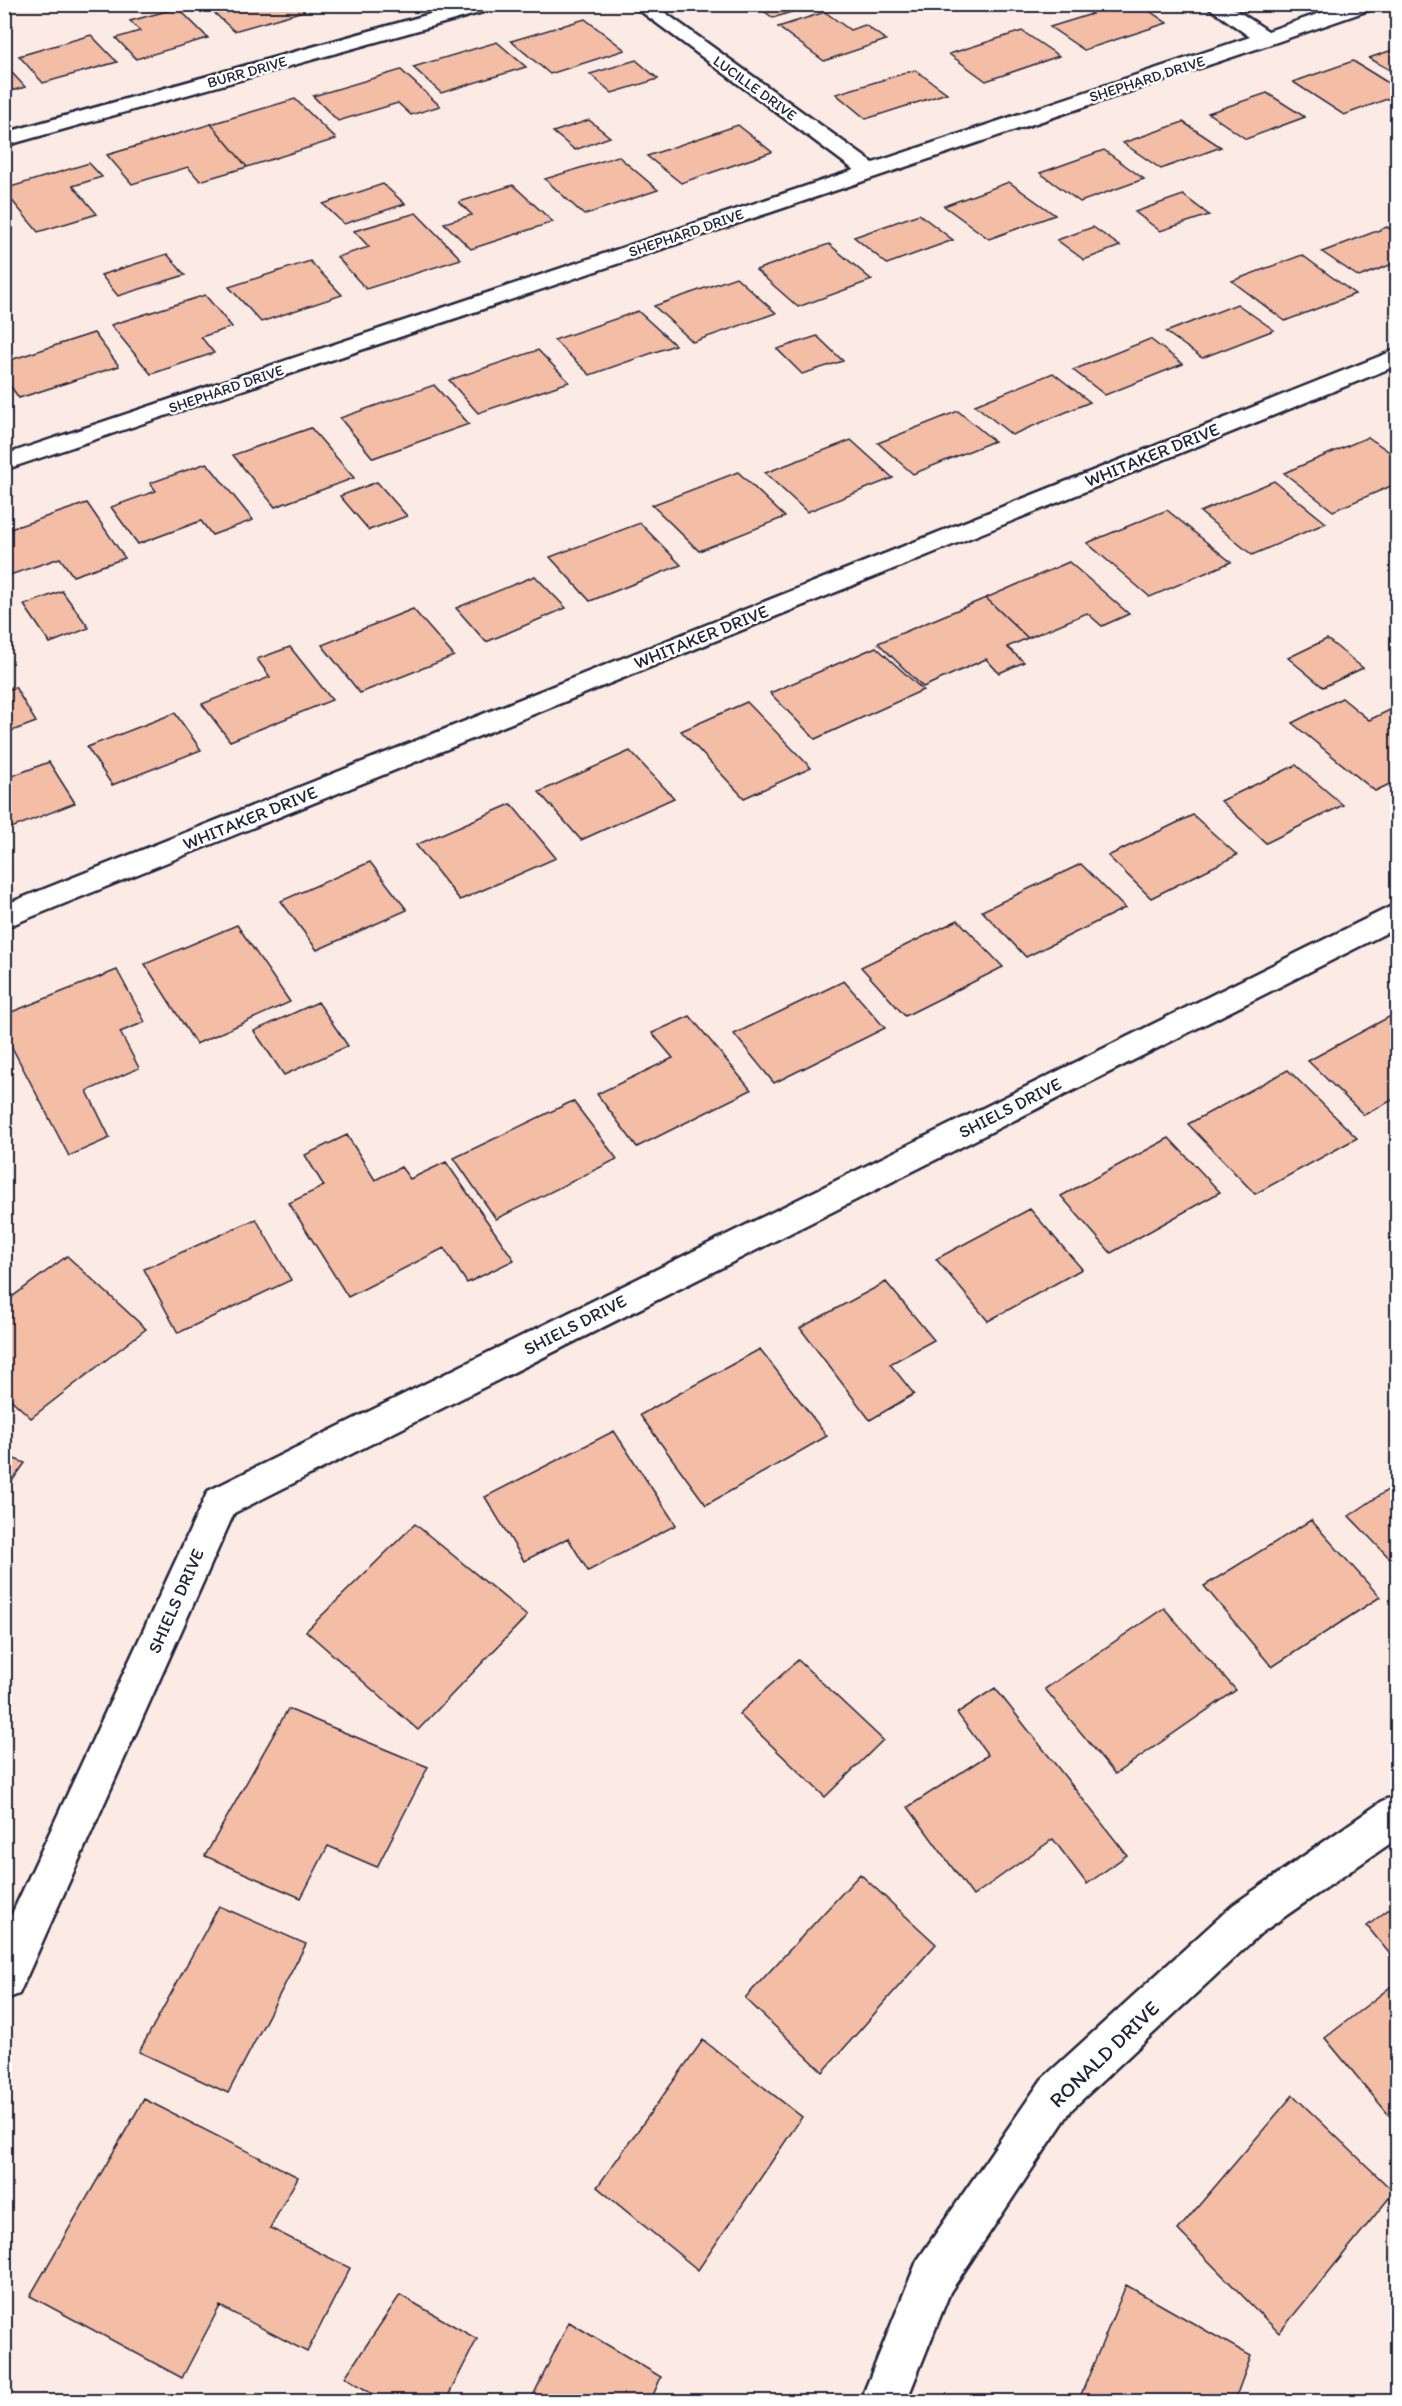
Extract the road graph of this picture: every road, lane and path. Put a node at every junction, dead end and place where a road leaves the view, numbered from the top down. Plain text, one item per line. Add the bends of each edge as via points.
1 (490, 4) edge
2 (640, 4) edge
3 (1213, 4) edge
4 (1368, 4) edge
5 (1267, 39) junction
6 (4, 140) edge
7 (870, 171) junction
8 (1398, 356) edge
9 (4, 463) edge
10 (1398, 914) edge
11 (4, 917) edge
12 (1398, 1814) edge
13 (4, 1979) edge
14 (883, 2402) edge

1 - 6 street, BURR DRIVE
2 - 7 street, LUCILLE DRIVE
3 - 5 street
4 - 5 street, SHEPHARD DRIVE
5 - 7 street, SHEPHARD DRIVE
7 - 9 street, SHEPHARD DRIVE
8 - 11 street, WHITAKER DRIVE
10 - 13 street, SHIELS DRIVE via 221,1502
12 - 14 street, RONALD DRIVE via 1247,1919 1057,2094 933,2277

